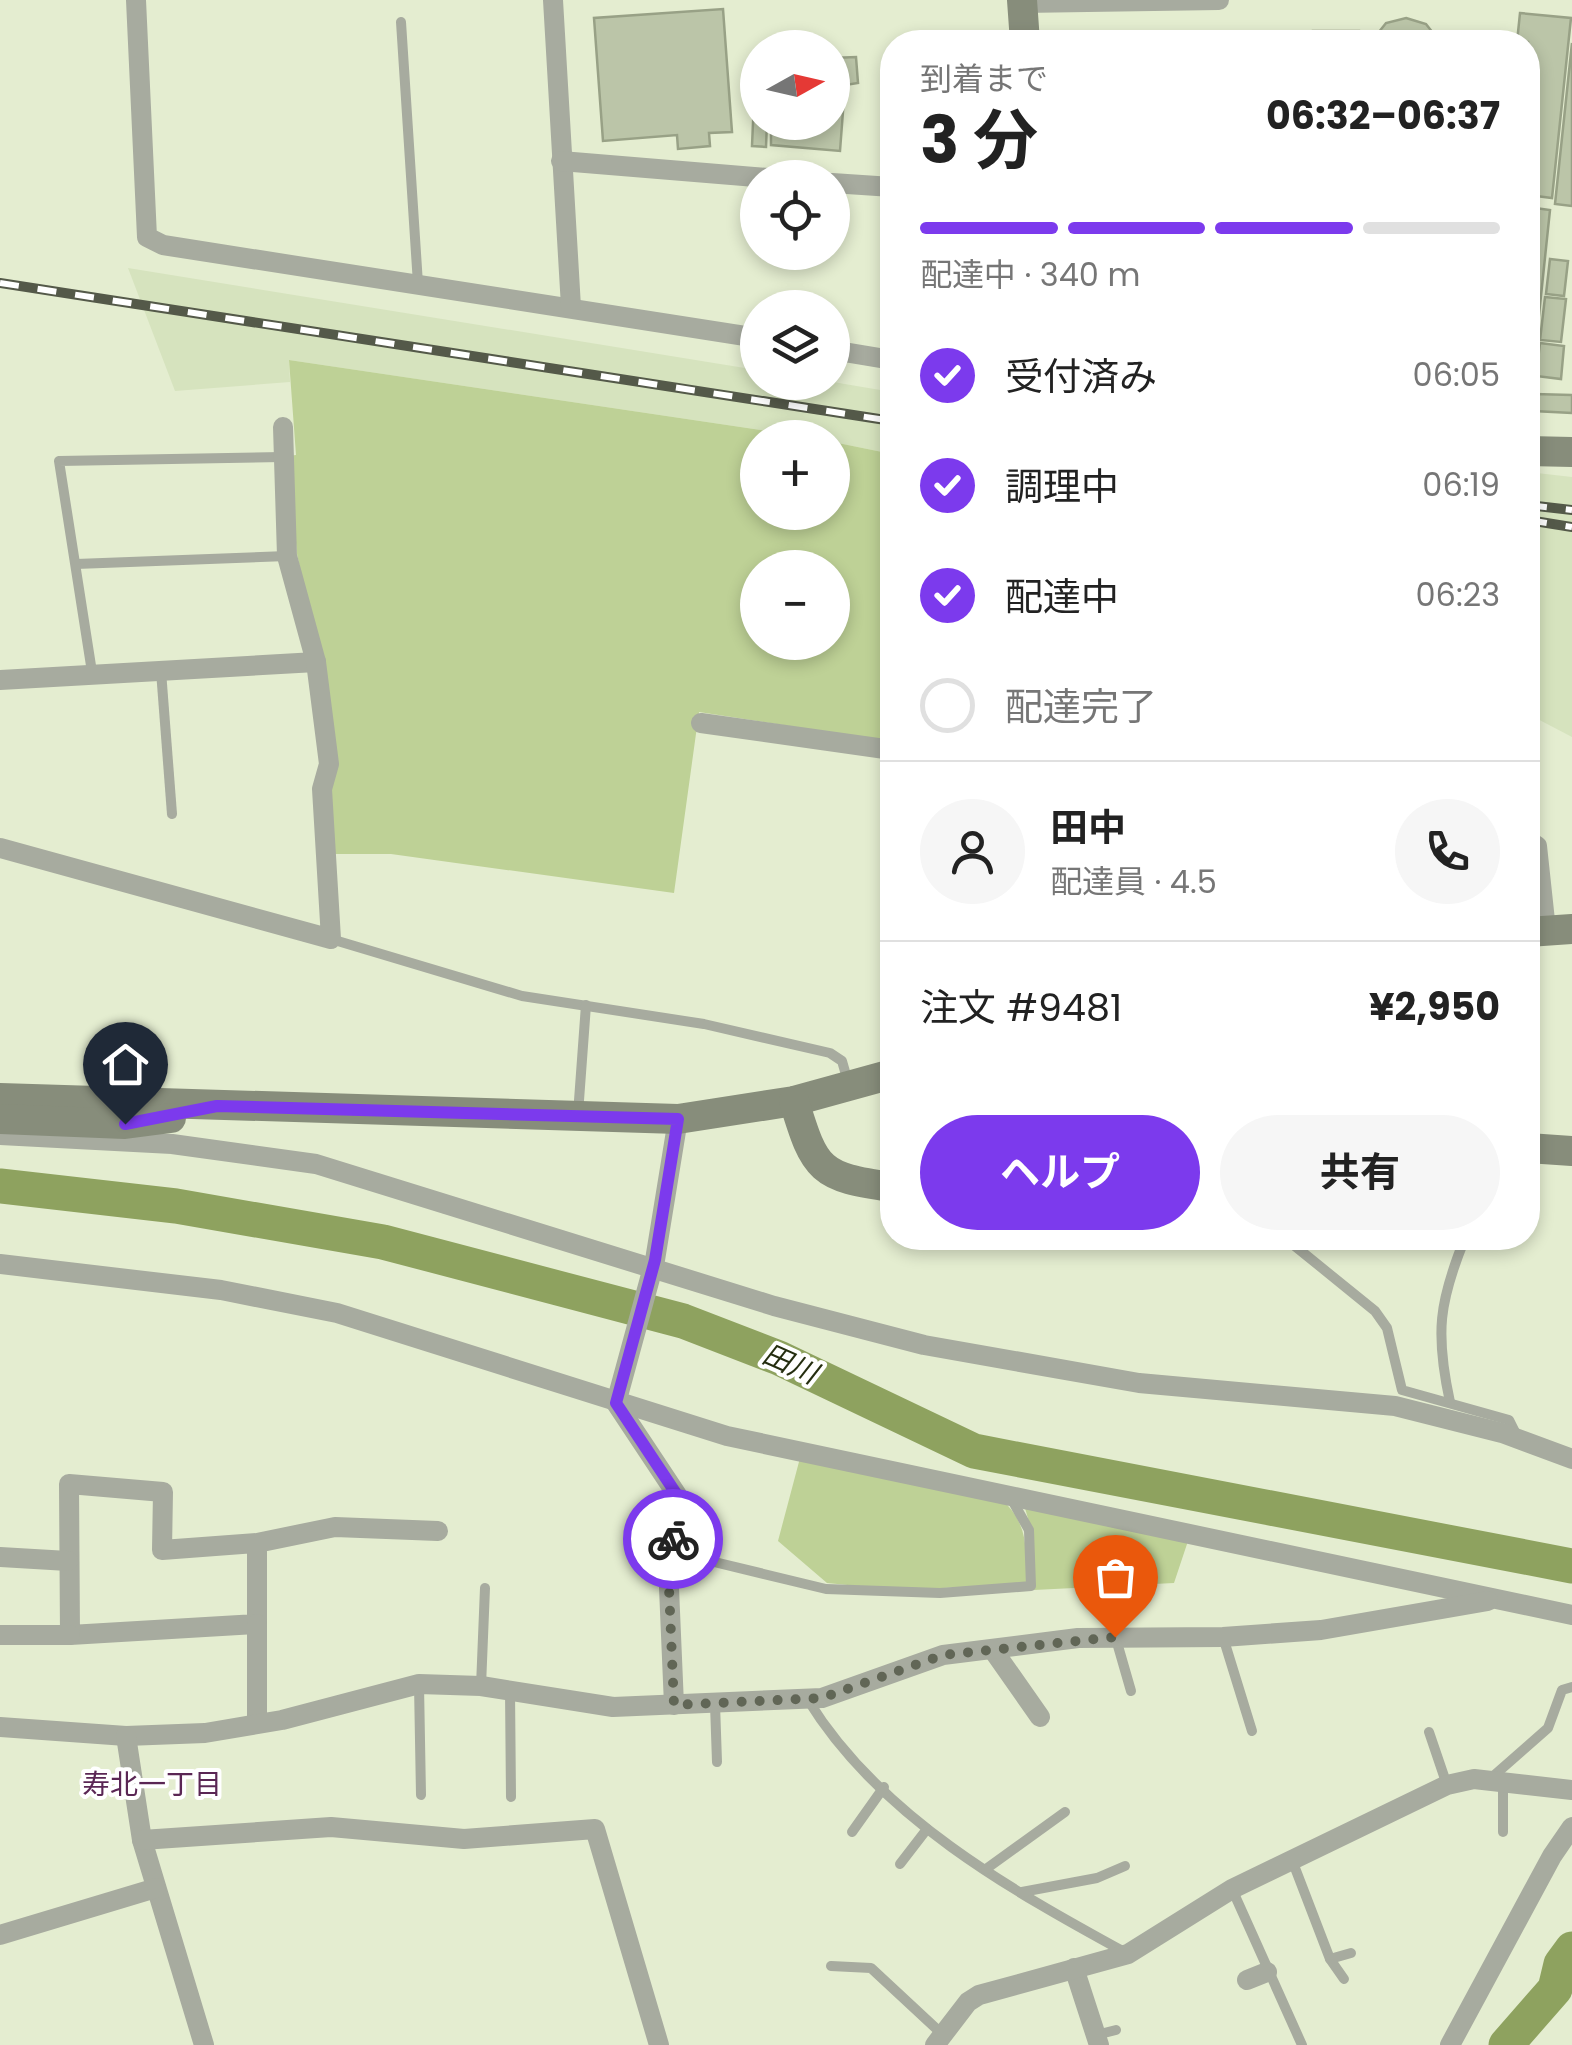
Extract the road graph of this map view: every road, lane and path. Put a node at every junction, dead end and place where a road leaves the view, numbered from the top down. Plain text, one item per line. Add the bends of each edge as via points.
1 (136, 0) edge
2 (552, 0) edge
3 (1219, 0) edge
4 (1022, 2) edge
5 (402, 22) dead end
6 (1023, 30) edge
7 (562, 161) junction
8 (740, 176) edge
9 (850, 184) edge
10 (880, 187) edge
11 (418, 284) junction
12 (571, 307) junction
13 (740, 335) edge
14 (850, 353) edge
15 (880, 358) edge
16 (283, 427) dead end
17 (1540, 451) edge
18 (1572, 452) edge
19 (282, 457) junction
20 (286, 556) junction
21 (76, 564) junction
22 (316, 662) junction
23 (162, 670) junction
24 (92, 672) junction
25 (0, 680) edge
26 (701, 723) dead end
27 (880, 748) edge
28 (172, 814) dead end
29 (0, 848) edge
30 (1540, 861) edge
31 (1549, 930) edge
32 (331, 939) junction
33 (586, 1005) junction
34 (880, 1077) edge
35 (849, 1085) junction
36 (0, 1098) edge
37 (794, 1101) junction
38 (217, 1106) junction
39 (578, 1117) junction
40 (0, 1118) edge
41 (678, 1119) junction
42 (0, 1135) edge
43 (1540, 1149) edge
44 (1572, 1151) edge
45 (880, 1185) edge
46 (1300, 1250) edge
47 (1461, 1250) edge
48 (0, 1264) edge
49 (651, 1272) junction
50 (616, 1400) junction
51 (1450, 1402) junction
52 (1518, 1439) junction
53 (1572, 1459) edge
54 (1010, 1497) junction
55 (438, 1531) dead end
56 (257, 1544) junction
57 (672, 1552) junction
58 (0, 1557) edge
59 (68, 1561) junction
60 (485, 1588) dead end
61 (1499, 1599) junction
62 (1572, 1615) edge
63 (257, 1624) junction
64 (0, 1635) edge
65 (70, 1635) junction
66 (1115, 1637) junction
67 (1223, 1637) junction
68 (993, 1650) junction
69 (419, 1684) junction
70 (481, 1686) junction
71 (1572, 1686) edge
72 (510, 1690) junction
73 (1131, 1691) dead end
74 (808, 1699) junction
75 (715, 1704) junction
76 (674, 1705) junction
77 (1040, 1717) dead end
78 (257, 1723) junction
79 (0, 1727) edge
80 (1252, 1731) dead end
81 (1429, 1732) dead end
82 (126, 1736) junction
83 (717, 1762) dead end
84 (1496, 1781) junction
85 (1447, 1784) junction
86 (884, 1788) junction
87 (1572, 1790) edge
88 (422, 1794) dead end
89 (511, 1798) dead end
90 (1065, 1812) dead end
91 (1572, 1828) edge
92 (927, 1829) junction
93 (852, 1832) dead end
94 (1503, 1832) dead end
95 (142, 1840) junction
96 (1292, 1860) junction
97 (900, 1864) dead end
98 (1125, 1866) dead end
99 (986, 1869) junction
100 (156, 1888) junction
101 (1232, 1888) junction
102 (1022, 1892) junction
103 (0, 1935) edge
104 (1352, 1952) dead end
105 (1128, 1954) junction
106 (1330, 1958) junction
107 (831, 1966) dead end
108 (1074, 1968) junction
109 (1268, 1972) junction
110 (1344, 1979) dead end
111 (1247, 1980) dead end
112 (1103, 2037) edge
113 (945, 2038) edge
114 (204, 2045) edge
115 (659, 2045) edge
116 (1302, 2045) edge
117 (1450, 2045) edge

1 - 11 street via 146,237
2 - 7 street
3 - 4 street
4 - 6 main road
5 - 11 lane
7 - 8 street
7 - 12 street
9 - 10 street
11 - 12 street
12 - 13 street
14 - 15 street
16 - 19 street
17 - 18 main road
19 - 20 street
19 - 21 lane via 59,462
20 - 21 lane
20 - 22 street
21 - 24 lane
22 - 23 street
22 - 32 street via 329,764 322,789
23 - 24 street
23 - 28 lane
24 - 25 street
26 - 27 street
29 - 32 street
30 - 31 street
32 - 33 lane via 522,996
33 - 35 lane via 830,1053 842,1060
33 - 39 lane
34 - 35 main road
35 - 37 main road
36 - 38 main road
37 - 41 main road
37 - 45 main road via 816,1160 830,1175
38 - 39 main road
38 - 40 main road via 125,1124
39 - 41 main road
41 - 49 street
42 - 49 street via 172,1144 316,1164
43 - 44 main road
46 - 51 lane via 1376,1311 1388,1328 1402,1390
47 - 51 lane via 1441,1304
48 - 50 street via 221,1290 337,1313
49 - 50 street
49 - 52 street via 924,1345 1140,1384 1395,1406
50 - 54 street via 726,1436
50 - 57 street via 677,1495
51 - 52 lane via 1510,1420
52 - 53 street
54 - 57 lane via 1029,1530 1030,1586 940,1594 826,1589
54 - 61 street
55 - 56 street via 334,1527
56 - 59 street via 162,1550 163,1492 69,1484
56 - 63 street
57 - 76 street
58 - 59 street
59 - 65 street
60 - 70 lane
61 - 62 street
61 - 67 street via 1320,1630
63 - 65 street
63 - 78 street
64 - 65 street
66 - 67 street
66 - 68 street
66 - 73 lane
67 - 80 lane
68 - 74 street via 943,1655
68 - 77 street
69 - 70 street
69 - 78 street
69 - 88 lane
70 - 72 street
71 - 84 lane via 1562,1690 1548,1728
72 - 76 street via 613,1707
72 - 89 lane
74 - 75 street
74 - 86 lane
75 - 76 street
75 - 83 lane
78 - 82 street via 205,1734
79 - 82 street
81 - 85 lane
82 - 95 street
84 - 85 street
84 - 87 street
84 - 94 lane
85 - 96 street
86 - 92 lane
86 - 93 lane
90 - 99 lane
91 - 117 street
92 - 97 lane
92 - 99 lane
95 - 100 street
95 - 115 street via 331,1827 464,1839 595,1830
96 - 101 street
96 - 106 lane
98 - 102 lane
99 - 102 lane
100 - 103 street
100 - 114 street
101 - 105 street
101 - 109 lane
102 - 105 lane
104 - 106 lane
105 - 108 street
106 - 110 lane
107 - 113 lane via 871,1968
108 - 112 street
108 - 113 street via 979,1995
109 - 111 street
109 - 116 lane

